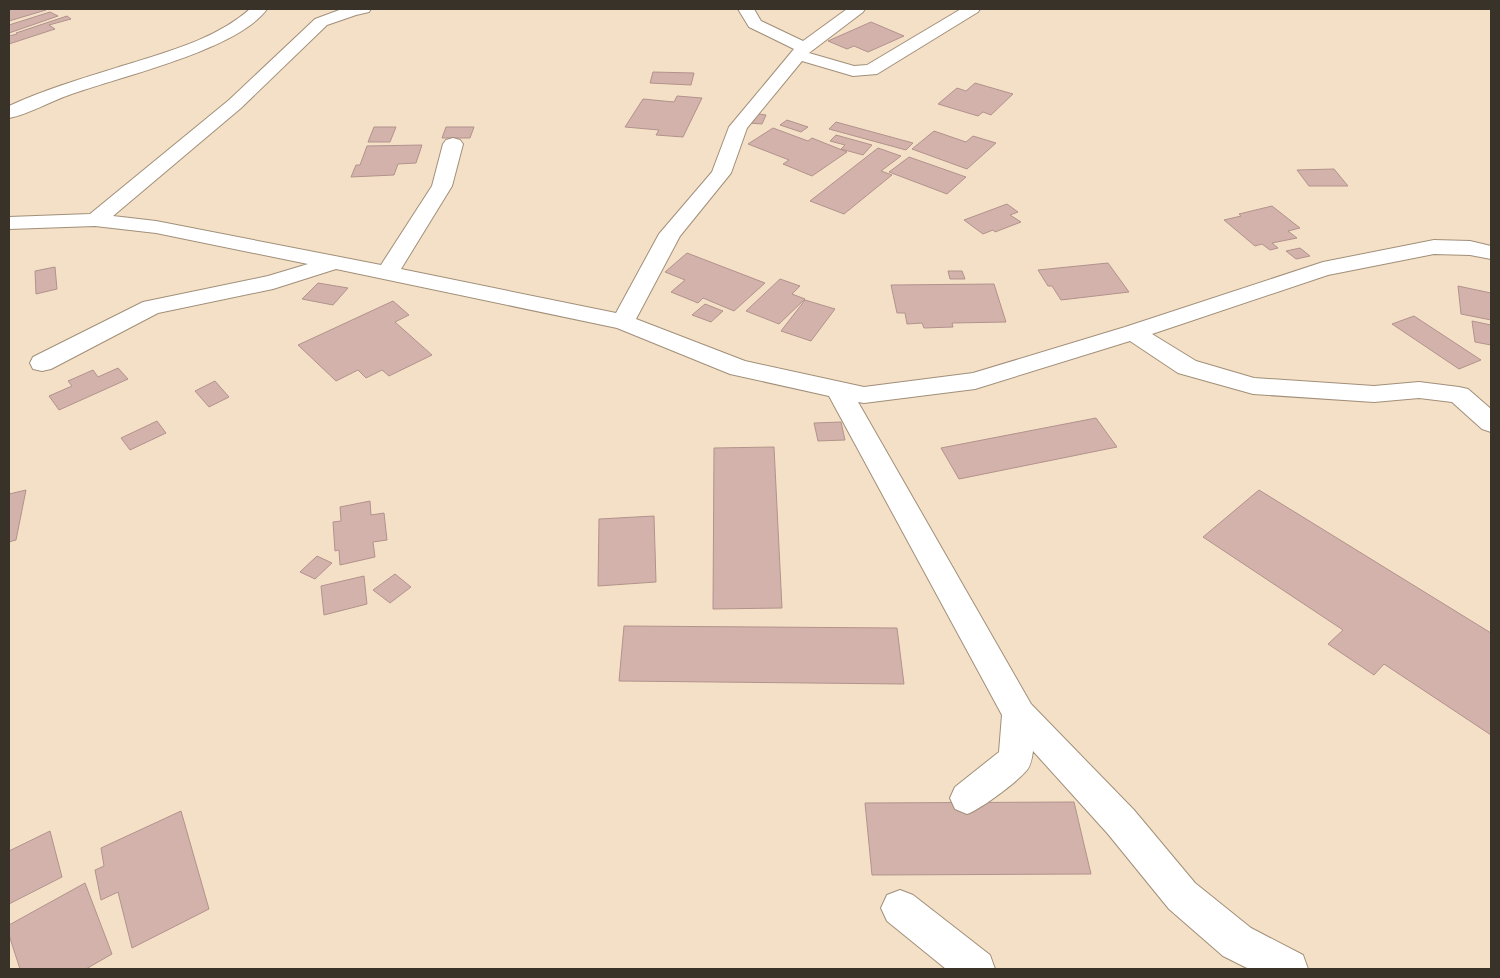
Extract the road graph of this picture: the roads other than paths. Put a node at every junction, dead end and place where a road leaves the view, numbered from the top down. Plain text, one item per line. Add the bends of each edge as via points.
1 (259, 9) edge
2 (363, 9) edge
3 (746, 9) edge
4 (857, 9) edge
5 (972, 9) edge
6 (802, 52) junction
7 (9, 113) edge
8 (453, 144) dead end
9 (95, 220) junction
10 (9, 223) edge
11 (1491, 252) edge
12 (334, 263) junction
13 (387, 273) junction
14 (623, 322) junction
15 (1133, 332) junction
16 (42, 363) dead end
17 (838, 389) junction
18 (1491, 423) edge
19 (1020, 714) junction
20 (967, 798) dead end
21 (900, 908) dead end
22 (976, 969) edge
23 (1289, 969) edge

1 - 7 street via 248,20 194,48 34,101
2 - 9 street via 321,22 235,104
3 - 6 street via 755,24
4 - 6 street
5 - 6 street via 871,70 853,71
6 - 14 street via 738,127 720,173 670,234
8 - 13 street via 442,186
9 - 10 street
9 - 12 street via 156,228
11 - 15 street via 1434,247 1323,269
12 - 13 street
12 - 16 street via 273,282 152,307
13 - 14 street
14 - 17 street via 739,368
15 - 17 street via 975,381 864,395
15 - 18 street via 1187,366 1253,386 1374,394 1419,390 1459,395
17 - 19 street
19 - 20 street via 1016,759
19 - 23 street via 1122,822 1182,896 1237,942
21 - 22 street

